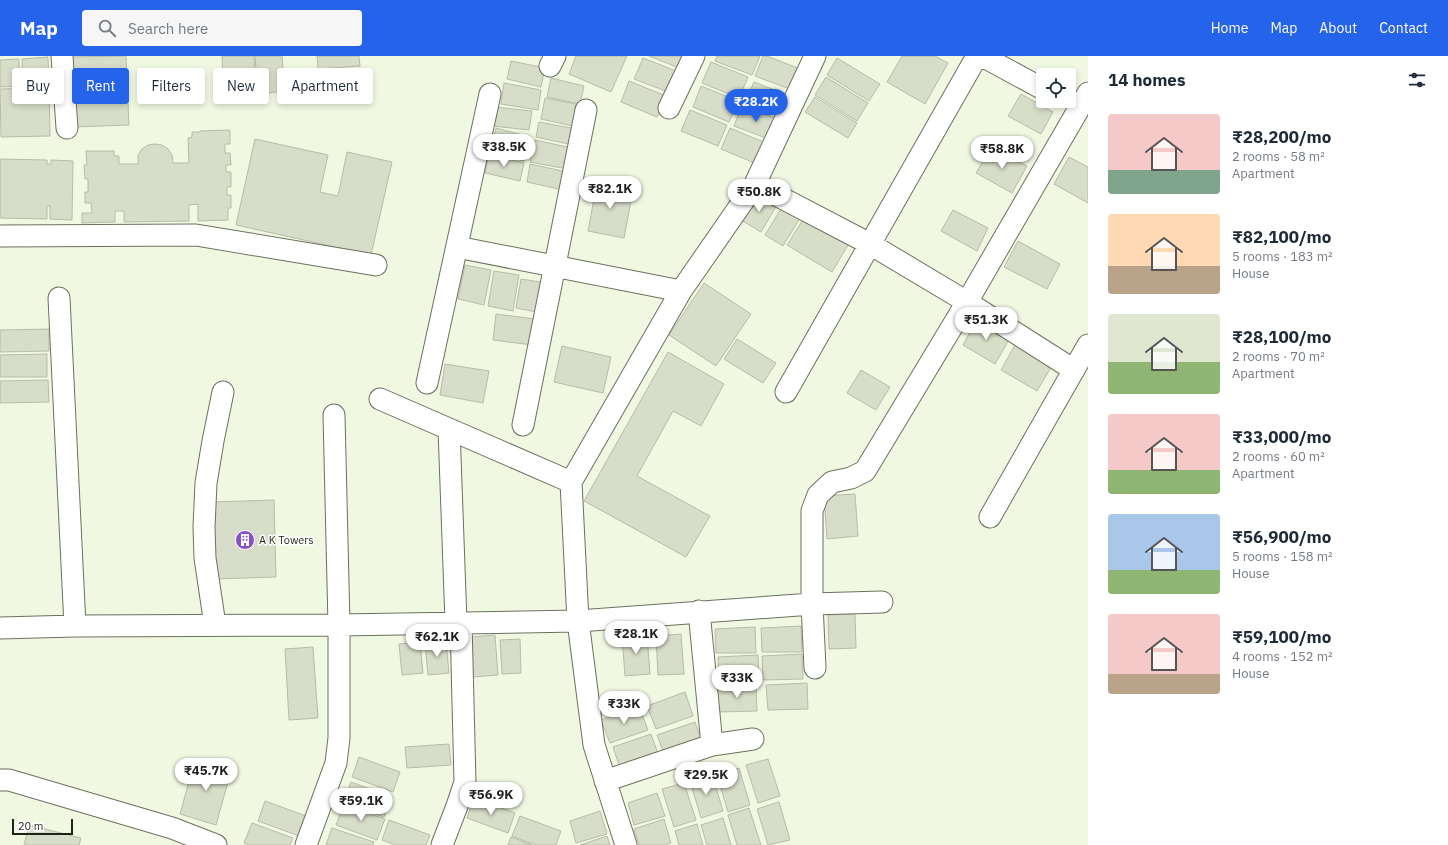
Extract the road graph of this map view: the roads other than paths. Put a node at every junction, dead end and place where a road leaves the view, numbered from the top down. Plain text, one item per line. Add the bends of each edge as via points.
1 (62, 56) edge
2 (694, 56) edge
3 (977, 56) edge
4 (982, 56) edge
5 (808, 58) edge
6 (1036, 85) edge
7 (490, 94) dead end
8 (1080, 104) edge
9 (669, 108) dead end
10 (586, 110) dead end
11 (67, 128) dead end
12 (755, 184) junction
13 (0, 236) edge
14 (870, 244) junction
15 (457, 247) junction
16 (376, 265) dead end
17 (554, 267) junction
18 (681, 291) junction
19 (59, 298) dead end
20 (968, 302) junction
21 (1088, 345) edge
22 (1074, 370) junction
23 (427, 383) dead end
24 (223, 392) dead end
25 (786, 392) dead end
26 (380, 399) dead end
27 (334, 415) dead end
28 (523, 425) dead end
29 (449, 430) junction
30 (571, 482) junction
31 (990, 517) dead end
32 (882, 602) dead end
33 (812, 604) junction
34 (699, 611) junction
35 (578, 621) junction
36 (459, 622) junction
37 (340, 625) junction
38 (75, 626) junction
39 (215, 626) junction
40 (0, 628) edge
41 (815, 668) dead end
42 (753, 739) dead end
43 (712, 745) junction
44 (0, 780) edge
45 (605, 781) junction
46 (216, 845) edge
47 (306, 845) edge
48 (442, 845) edge
49 (626, 845) edge

1 - 11 street
2 - 9 street
3 - 14 street
4 - 6 street
5 - 12 street
7 - 15 street
8 - 20 street
10 - 17 street
12 - 14 street
12 - 18 street
13 - 16 street via 196,235
14 - 20 street
14 - 25 street
15 - 17 street
15 - 23 street
17 - 18 street
17 - 28 street
18 - 30 street
19 - 38 street
20 - 22 street
20 - 33 street via 865,471 851,478 832,482 818,495 812,510
21 - 22 street
22 - 31 street
24 - 39 street via 206,483 204,527 205,558
26 - 29 street
27 - 37 street
29 - 30 street
29 - 36 street
30 - 35 street
32 - 33 street
33 - 34 street
33 - 41 street
34 - 35 street
34 - 43 street
35 - 36 street
35 - 45 street via 594,745
36 - 37 street
36 - 48 street via 464,782
37 - 39 street
37 - 47 street via 340,738 336,763
38 - 39 street
38 - 40 street
42 - 43 street
43 - 45 street
44 - 46 street via 9,780 172,828
45 - 49 street

